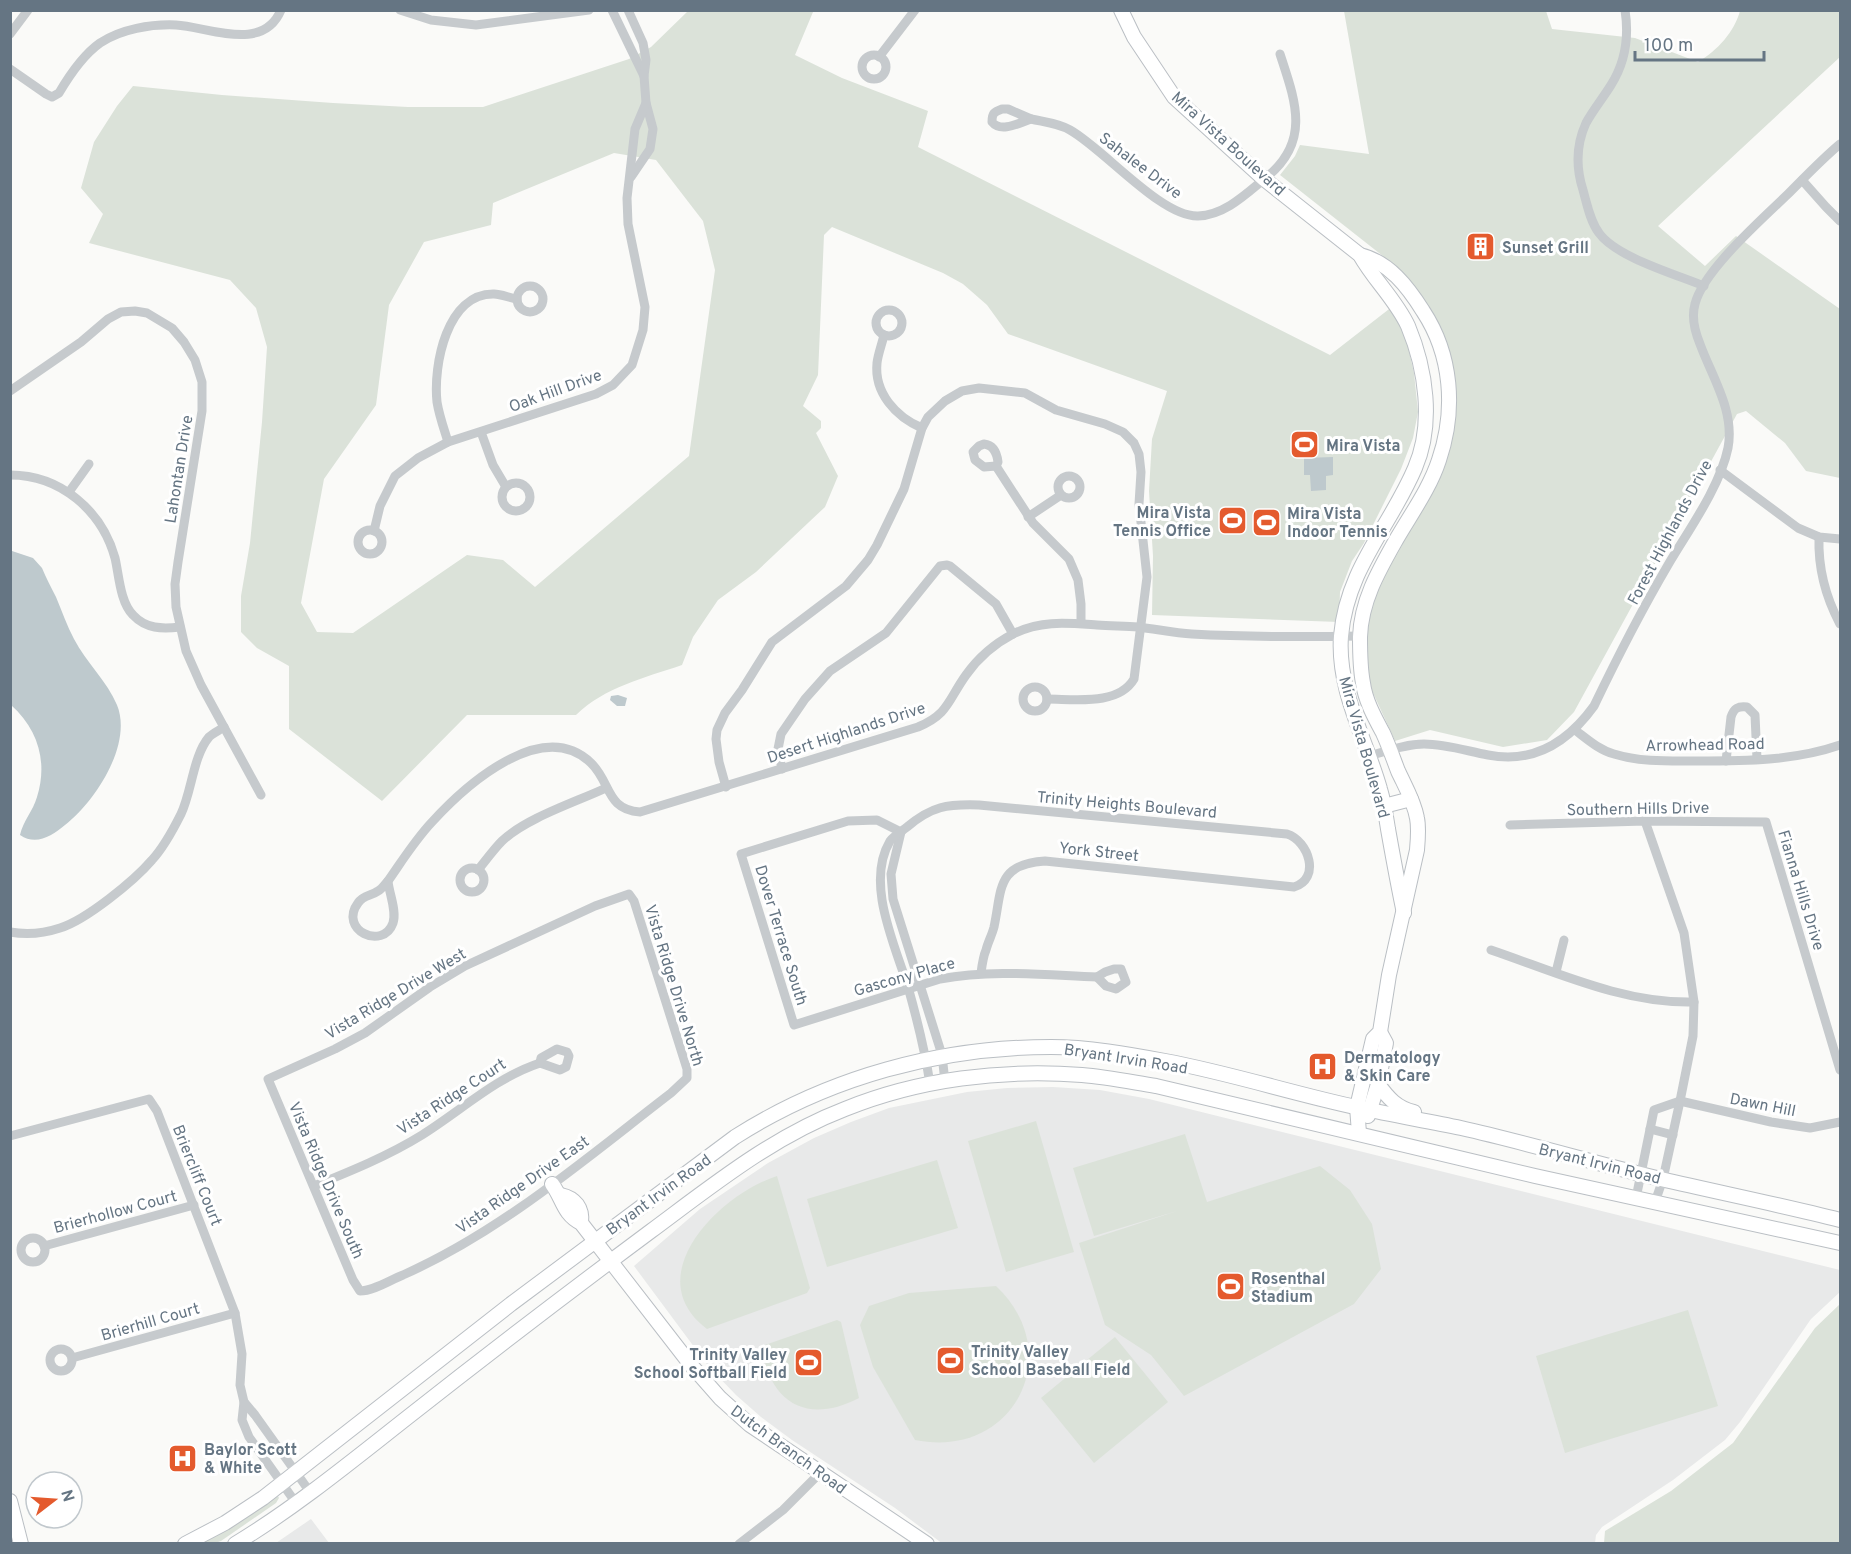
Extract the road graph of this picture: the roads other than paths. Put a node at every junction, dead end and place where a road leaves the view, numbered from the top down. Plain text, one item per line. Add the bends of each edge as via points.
1 (28, 10) edge
2 (281, 10) edge
3 (400, 10) edge
4 (589, 10) edge
5 (612, 10) edge
6 (628, 10) edge
7 (915, 10) edge
8 (1121, 10) edge
9 (1625, 10) edge
10 (548, 13) edge
11 (10, 34) edge
12 (1280, 54) dead end
13 (879, 57) dead end
14 (10, 69) edge
15 (644, 76) junction
16 (646, 103) junction
17 (1031, 119) dead end
18 (1840, 144) edge
19 (631, 177) junction
20 (1264, 179) junction
21 (1802, 180) junction
22 (1840, 221) edge
23 (1360, 255) junction
24 (1704, 286) junction
25 (517, 300) dead end
26 (884, 335) dead end
27 (10, 391) edge
28 (922, 428) junction
29 (482, 432) junction
30 (448, 442) junction
31 (89, 464) dead end
32 (996, 466) dead end
33 (1720, 470) junction
34 (10, 475) edge
35 (506, 487) dead end
36 (69, 492) junction
37 (1061, 495) dead end
38 (1028, 517) junction
39 (374, 531) dead end
40 (1819, 537) junction
41 (1840, 539) edge
42 (1081, 623) junction
43 (1840, 624) edge
44 (180, 627) junction
45 (1140, 627) junction
46 (1014, 634) junction
47 (1341, 636) junction
48 (1360, 636) junction
49 (1047, 699) dead end
50 (224, 727) junction
51 (1575, 730) junction
52 (1840, 745) edge
53 (1391, 750) junction
54 (1369, 756) junction
55 (1757, 759) junction
56 (1726, 761) junction
57 (782, 769) junction
58 (726, 786) junction
59 (606, 788) junction
60 (261, 795) dead end
61 (1411, 799) junction
62 (1384, 806) junction
63 (1645, 821) junction
64 (1766, 822) joint
65 (1510, 825) dead end
66 (901, 832) junction
67 (478, 870) dead end
68 (388, 881) junction
69 (1294, 887) joint
70 (634, 901) joint
71 (1404, 914) junction
72 (10, 932) edge
73 (1564, 940) dead end
74 (1491, 950) dead end
75 (1556, 972) junction
76 (981, 973) junction
77 (1097, 977) dead end
78 (919, 985) junction
79 (908, 989) junction
80 (1694, 1002) junction
81 (794, 1025) joint
82 (1380, 1032) junction
83 (942, 1055) junction
84 (926, 1059) junction
85 (540, 1063) dead end
86 (1840, 1070) edge
87 (687, 1078) joint
88 (268, 1079) joint
89 (945, 1082) junction
90 (930, 1084) junction
91 (1378, 1084) junction
92 (1680, 1101) junction
93 (1364, 1109) junction
94 (1840, 1122) edge
95 (1464, 1129) junction
96 (1650, 1129) junction
97 (1359, 1133) junction
98 (1673, 1135) junction
99 (10, 1136) edge
100 (1641, 1174) junction
101 (1664, 1179) junction
102 (314, 1186) junction
103 (556, 1190) junction
104 (1636, 1198) junction
105 (1655, 1202) junction
106 (194, 1205) junction
107 (1840, 1220) edge
108 (595, 1241) junction
109 (1840, 1243) edge
110 (44, 1246) dead end
111 (611, 1261) junction
112 (360, 1291) joint
113 (235, 1313) junction
114 (72, 1358) dead end
115 (244, 1402) junction
116 (267, 1434) junction
117 (254, 1443) junction
118 (820, 1473) junction
119 (296, 1474) junction
120 (282, 1484) junction
121 (310, 1492) junction
122 (10, 1501) edge
123 (296, 1503) junction
124 (916, 1541) edge
125 (21, 1544) edge
126 (185, 1544) edge
127 (235, 1544) edge
128 (739, 1544) edge

1 - 11 street
2 - 14 street via 270,26 250,34 177,25 146,27 113,37 90,52 52,97
3 - 10 street via 431,20 476,25
4 - 10 street
5 - 15 street, Oak Hill Drive
6 - 15 street, Oak Hill Drive via 643,43
7 - 13 street
8 - 20 main road, Mira Vista Boulevard via 1174,97
9 - 24 street via 1624,57 1586,123 1579,142 1578,175 1597,231 1611,245
12 - 20 street, Sahalee Drive via 1293,94 1296,128 1286,158
15 - 16 street, Oak Hill Drive
16 - 19 street, Oak Hill Drive via 635,129
16 - 19 street, Oak Hill Drive via 653,129 650,149
17 - 20 street, Sahalee Drive via 1070,130 1162,203 1188,215 1219,211
18 - 21 street, Forest Highlands Drive
19 - 29 street, Oak Hill Drive via 628,224 645,307 643,330 632,365 613,385 596,394
20 - 23 main road, Mira Vista Boulevard
21 - 22 street
21 - 24 street, Forest Highlands Drive via 1745,236
23 - 47 main road, Mira Vista Boulevard via 1407,324 1423,370 1424,427 1416,465 1360,566 1346,605
23 - 48 main road, Mira Vista Boulevard via 1375,258 1393,272 1433,325 1448,373 1449,401 1440,459 1366,600
24 - 33 street, Forest Highlands Drive via 1694,305 1693,318 1727,417 1728,447
25 - 30 street via 494,294 469,300 446,332 437,402
26 - 28 street via 878,381 898,414
27 - 44 street, Lahontan Drive via 121,312 147,313 172,328 184,342 202,382 202,411 175,584
28 - 45 street via 945,401 979,388 1025,393 1056,410 1123,432 1134,443 1141,472 1139,504 1147,576
28 - 58 street via 904,489 868,560 838,593 772,642 724,712 716,739
29 - 30 street, Oak Hill Drive
29 - 35 street via 493,465
30 - 39 street, Oak Hill Drive via 395,476 380,506
31 - 36 street
32 - 38 street
33 - 40 street via 1798,528
33 - 51 street, Forest Highlands Drive via 1594,706
34 - 36 street via 40,480
36 - 44 street via 94,514 106,535 130,613 144,625
37 - 38 street
38 - 42 street via 1074,570
40 - 41 street
40 - 43 street via 1822,578
42 - 45 street, Desert Highlands Drive
42 - 46 street, Desert Highlands Drive via 1042,623
44 - 50 street, Lahontan Drive via 186,651
45 - 47 street, Desert Highlands Drive via 1199,634
45 - 49 street via 1136,671 1126,690 1104,698
46 - 57 street, Desert Highlands Drive via 978,660 944,711 930,722
46 - 57 street via 996,604 950,566 940,566 886,633 830,671 805,699 781,734 778,749
47 - 48 street, Desert Highlands Drive
47 - 54 main road, Mira Vista Boulevard via 1348,692
48 - 53 main road, Mira Vista Boulevard via 1363,684
50 - 60 street, Lahontan Drive
50 - 72 street via 210,736 200,752 192,786 171,834 133,879 62,928 39,933
51 - 53 street, Forest Highlands Drive via 1548,748 1505,758 1424,744
51 - 56 street, Arrowhead Road via 1611,754 1637,760
52 - 55 street, Arrowhead Road via 1797,757
53 - 54 street, Forest Highlands Drive
53 - 61 main road, Mira Vista Boulevard
54 - 62 main road, Mira Vista Boulevard
55 - 56 street, Arrowhead Road
55 - 56 street via 1755,715 1747,706 1738,706 1731,717
57 - 58 street, Desert Highlands Drive
58 - 59 street, Desert Highlands Drive via 640,812 620,807
59 - 67 street via 513,833
59 - 68 street, Desert Highlands Drive via 593,765 568,750 554,748 519,754 479,779 432,822
61 - 62 main road
61 - 71 main road, Mira Vista Boulevard via 1418,833
62 - 71 main road, Mira Vista Boulevard
63 - 64 street, Southern Hills Drive
63 - 65 street, Southern Hills Drive
63 - 80 street via 1684,933
64 - 86 street, Fianna Hills Drive
66 - 69 street, Trinity Heights Boulevard via 931,810 956,804 1287,834 1301,842 1310,869 1305,882
66 - 78 street via 891,888
66 - 79 street, Trinity Heights Boulevard via 891,840 885,853 880,893
66 - 81 street, Dover Terrace South via 877,820 848,821 741,854
68 - 68 street, Desert Highlands Drive via 393,922 377,936 360,932 354,925 357,903 378,892
69 - 76 street, York Street via 1045,861 1024,864 1007,876 1000,887
70 - 87 street, Vista Ridge Drive North
70 - 88 street, Vista Ridge Drive West via 629,894 595,906 492,953 430,987 365,1033
71 - 82 main road, Mira Vista Boulevard
73 - 75 street
74 - 75 street
75 - 80 street via 1625,996
76 - 77 street, Gascony Place
76 - 78 street, Gascony Place
78 - 79 street, Gascony Place
78 - 83 street
79 - 81 street, Gascony Place
79 - 84 street, Trinity Heights Boulevard
80 - 92 street via 1693,1036
82 - 91 main road, Mira Vista Boulevard via 1386,1043
82 - 93 main road, Mira Vista Boulevard via 1373,1039
83 - 84 main road, Bryant Irvin Road
83 - 89 street
83 - 93 main road, Bryant Irvin Road via 1033,1048 1088,1049 1166,1061
84 - 90 street, Trinity Heights Boulevard
84 - 108 main road, Bryant Irvin Road via 839,1085 763,1119
85 - 102 street, Vista Ridge Court via 497,1082 447,1119 393,1151
87 - 103 street, Vista Ridge Drive East
88 - 102 street, Vista Ridge Drive South
89 - 90 main road, Bryant Irvin Road
89 - 97 main road, Bryant Irvin Road via 1044,1073 1113,1078
90 - 111 main road, Bryant Irvin Road via 844,1109 777,1141
91 - 93 main road, Mira Vista Boulevard
91 - 95 main road via 1403,1109 1448,1119
92 - 94 street, Dawn Hill via 1810,1128
92 - 96 street via 1654,1110
92 - 98 street
93 - 95 main road, Bryant Irvin Road
93 - 97 main road, Mira Vista Boulevard
95 - 100 main road, Bryant Irvin Road
96 - 98 street
96 - 100 street
97 - 104 main road, Bryant Irvin Road
98 - 101 street
99 - 106 street, Briercliff Court via 149,1099
100 - 101 main road, Bryant Irvin Road
100 - 104 street
101 - 105 street
101 - 107 main road, Bryant Irvin Road
102 - 112 street, Vista Ridge Drive South
103 - 108 main road, Dutch Branch Road via 566,1213 581,1223
103 - 112 street, Vista Ridge Drive East via 412,1271
104 - 105 main road, Bryant Irvin Road
105 - 109 main road, Bryant Irvin Road
106 - 110 street, Brierhollow Court
106 - 113 street, Briercliff Court
108 - 111 main road, Dutch Branch Road
108 - 119 main road, Bryant Irvin Road
111 - 118 main road, Dutch Branch Road via 720,1398 750,1425
111 - 121 main road, Bryant Irvin Road
113 - 114 street, Brierhill Court
113 - 115 street, Briercliff Court
115 - 116 street
115 - 117 street, Briercliff Court via 242,1420
116 - 117 street
116 - 119 street
117 - 120 street, Briercliff Court
118 - 124 main road, Dutch Branch Road
118 - 128 street via 783,1510
119 - 120 main road, Bryant Irvin Road
119 - 121 street
120 - 123 street, Briercliff Court
120 - 126 main road, Bryant Irvin Road via 237,1516
121 - 123 main road, Bryant Irvin Road
122 - 125 main road
123 - 127 main road, Bryant Irvin Road

